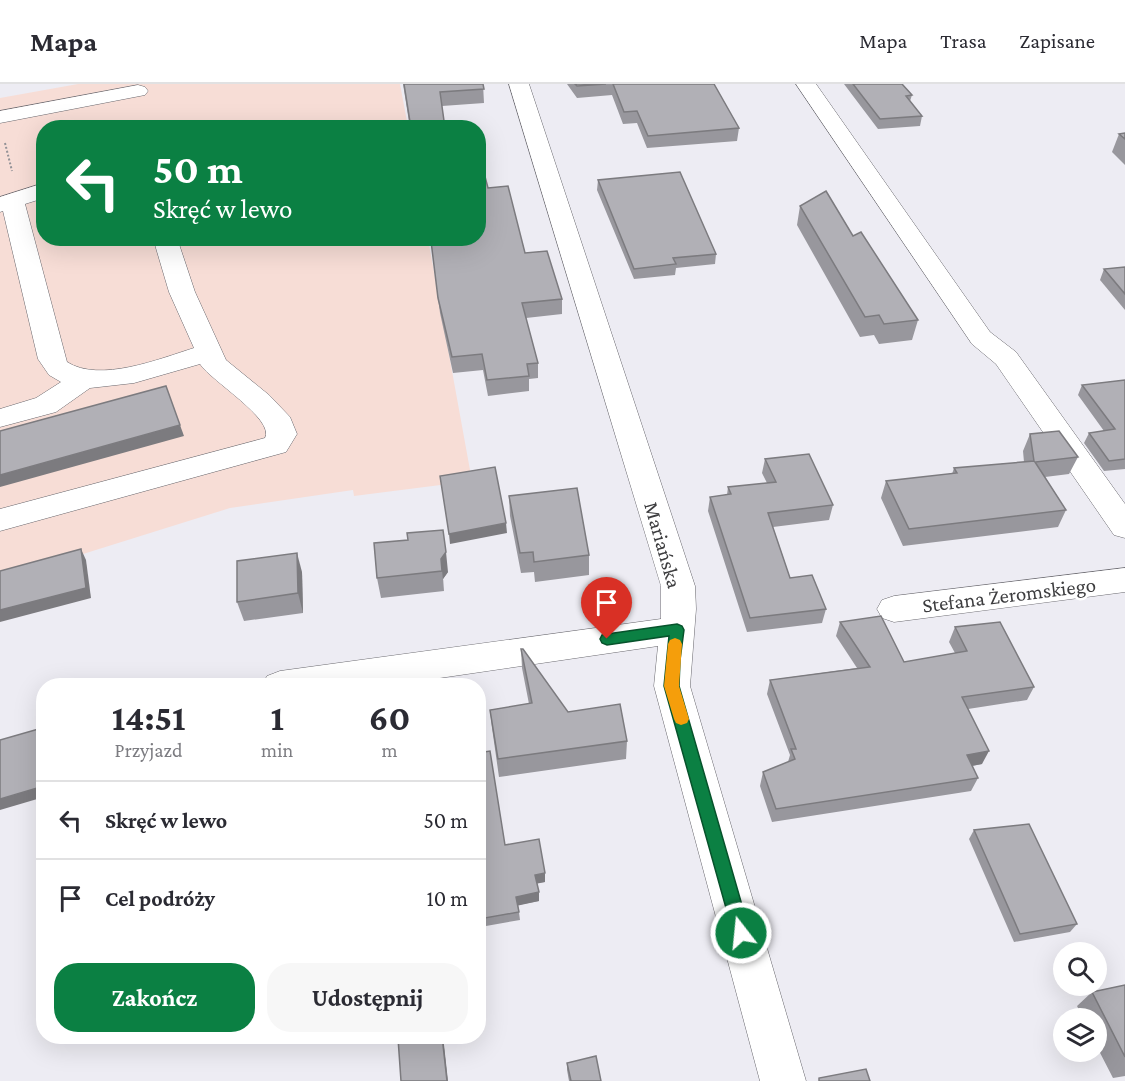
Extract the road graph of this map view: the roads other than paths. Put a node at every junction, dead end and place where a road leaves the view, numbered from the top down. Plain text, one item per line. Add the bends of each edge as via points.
1 (519, 84) edge
2 (806, 84) edge
3 (138, 91) dead end
4 (2, 127) edge
5 (36, 191) edge
6 (9, 195) edge
7 (168, 246) edge
8 (210, 352) junction
9 (86, 378) junction
10 (0, 418) edge
11 (0, 520) edge
12 (1125, 527) edge
13 (1125, 580) edge
14 (894, 609) dead end
15 (677, 630) junction
16 (337, 678) edge
17 (783, 1081) edge

1 - 15 street, Mariańska via 678,586
2 - 12 street via 981,338 1006,358
3 - 4 street
5 - 6 street
6 - 9 street via 52,359 58,370
7 - 8 street via 182,292
8 - 9 street via 128,376
8 - 11 street via 214,364 280,424 282,434 276,445
9 - 10 street via 46,405
13 - 14 street, Stefana Żeromskiego
15 - 16 street
15 - 17 street, Mariańska via 672,686

